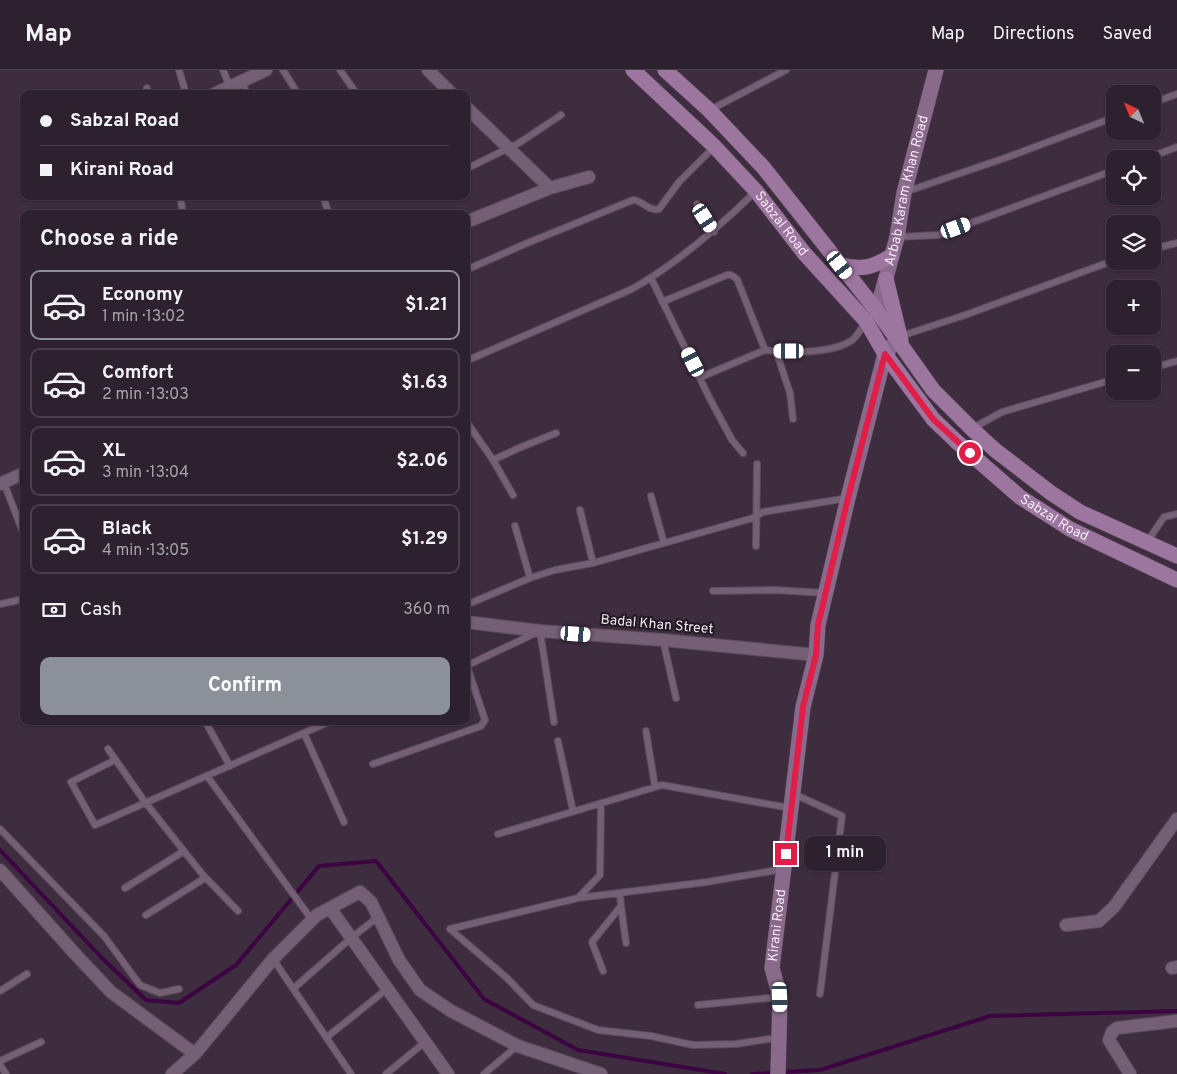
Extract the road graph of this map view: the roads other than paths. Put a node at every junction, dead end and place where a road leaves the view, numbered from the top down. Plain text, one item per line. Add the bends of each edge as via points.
1 (179, 70) edge
2 (223, 70) edge
3 (266, 70) edge
4 (283, 70) edge
5 (340, 70) edge
6 (428, 70) edge
7 (633, 70) edge
8 (665, 70) edge
9 (786, 70) edge
10 (936, 70) edge
11 (243, 80) junction
12 (230, 87) junction
13 (185, 90) edge
14 (223, 90) edge
15 (245, 90) edge
16 (296, 90) edge
17 (354, 90) dead end
18 (446, 90) edge
19 (1177, 94) edge
20 (1161, 100) edge
21 (709, 110) junction
22 (470, 111) edge
23 (561, 115) dead end
24 (1106, 120) edge
25 (714, 146) junction
26 (1177, 147) edge
27 (508, 148) junction
28 (1161, 153) edge
29 (470, 167) edge
30 (1106, 173) edge
31 (589, 177) dead end
32 (550, 188) junction
33 (756, 191) junction
34 (904, 192) junction
35 (697, 204) dead end
36 (470, 220) edge
37 (714, 232) junction
38 (897, 237) junction
39 (1177, 244) edge
40 (1161, 247) edge
41 (891, 256) junction
42 (1106, 263) edge
43 (840, 265) junction
44 (470, 268) edge
45 (651, 278) junction
46 (886, 279) junction
47 (662, 302) junction
48 (872, 316) junction
49 (900, 342) junction
50 (765, 350) junction
51 (776, 351) junction
52 (885, 354) junction
53 (470, 358) edge
54 (1177, 361) edge
55 (1161, 365) edge
56 (701, 377) junction
57 (1106, 382) edge
58 (793, 419) dead end
59 (470, 427) edge
60 (972, 429) junction
61 (556, 433) dead end
62 (743, 453) dead end
63 (494, 460) junction
64 (757, 464) dead end
65 (20, 475) edge
66 (2, 483) edge
67 (513, 495) dead end
68 (651, 496) dead end
69 (848, 498) junction
70 (580, 510) dead end
71 (1177, 514) edge
72 (757, 516) junction
73 (20, 526) edge
74 (515, 526) dead end
75 (1148, 542) junction
76 (664, 543) junction
77 (756, 546) dead end
78 (1177, 556) edge
79 (593, 563) junction
80 (530, 578) junction
81 (1177, 580) edge
82 (713, 591) dead end
83 (826, 593) junction
84 (20, 600) edge
85 (470, 603) edge
86 (0, 604) edge
87 (470, 622) edge
88 (540, 631) junction
89 (663, 640) junction
90 (816, 655) junction
91 (470, 664) edge
92 (470, 677) edge
93 (676, 698) dead end
94 (554, 722) dead end
95 (206, 725) edge
96 (322, 725) edge
97 (646, 731) dead end
98 (304, 733) junction
99 (558, 741) dead end
100 (108, 749) dead end
101 (115, 760) junction
102 (373, 764) dead end
103 (230, 766) junction
104 (207, 776) junction
105 (655, 787) junction
106 (793, 793) junction
107 (146, 802) junction
108 (601, 803) junction
109 (791, 809) junction
110 (573, 811) junction
111 (1177, 819) edge
112 (344, 822) dead end
113 (0, 828) edge
114 (498, 834) dead end
115 (184, 851) junction
116 (784, 869) junction
117 (0, 870) edge
118 (205, 878) junction
119 (125, 888) dead end
120 (620, 893) junction
121 (578, 898) junction
122 (621, 906) junction
123 (330, 908) junction
124 (238, 911) dead end
125 (146, 916) dead end
126 (309, 916) junction
127 (378, 917) junction
128 (1066, 925) dead end
129 (351, 938) junction
130 (626, 943) dead end
131 (273, 959) junction
132 (603, 971) dead end
133 (27, 974) dead end
134 (294, 988) junction
135 (179, 989) dead end
136 (388, 989) junction
137 (0, 991) edge
138 (820, 994) dead end
139 (780, 1003) junction
140 (698, 1005) dead end
141 (1177, 1021) edge
142 (326, 1037) junction
143 (769, 1039) dead end
144 (41, 1042) dead end
145 (425, 1042) junction
146 (518, 1046) junction
147 (195, 1054) junction
148 (0, 1061) edge
149 (0, 1065) edge
150 (6, 1074) edge
151 (172, 1074) edge
152 (351, 1074) edge
153 (386, 1074) edge
154 (448, 1074) edge
155 (484, 1074) edge
156 (600, 1074) edge
157 (778, 1074) edge
158 (1130, 1074) edge

1 - 13 lane
2 - 12 lane
3 - 11 street
4 - 16 lane
5 - 17 lane
6 - 18 street
7 - 25 main road, Sabzal Road
8 - 21 main road, Sabzal Road
9 - 21 lane
10 - 34 main road, Arbab Karam Khan Road
11 - 12 street
11 - 15 lane
12 - 14 street
19 - 20 lane
21 - 43 main road, Sabzal Road via 763,167
22 - 27 street
23 - 27 lane
24 - 34 lane
25 - 33 main road, Sabzal Road
25 - 44 lane via 679,182 659,209 653,210 633,200
26 - 28 lane
27 - 29 lane
27 - 32 street
30 - 38 lane via 938,235
31 - 32 street
32 - 36 street
33 - 37 lane
33 - 48 main road, Sabzal Road via 804,253
34 - 38 main road, Arbab Karam Khan Road
35 - 37 lane
37 - 45 lane
38 - 41 main road, Arbab Karam Khan Road
39 - 40 lane
41 - 43 main road via 879,264 857,268
41 - 46 main road, Arbab Karam Khan Road
42 - 49 lane via 911,334
43 - 48 main road, Sabzal Road
45 - 47 lane
45 - 53 lane
46 - 48 main road, Arbab Karam Khan Road
46 - 49 main road
47 - 50 lane via 732,275 737,279
47 - 56 lane
48 - 49 main road, Sabzal Road
48 - 51 lane via 852,340 829,349
48 - 52 main road, Sabzal Road
49 - 52 main road, Kirani Road
49 - 60 main road, Sabzal Road via 934,390
50 - 51 lane
50 - 56 lane
51 - 58 lane via 790,393
52 - 69 main road, Kirani Road
52 - 81 main road, Sabzal Road via 933,419 1020,498 1070,529
54 - 55 lane
56 - 62 lane via 732,440
57 - 60 lane via 1002,412
59 - 63 lane
60 - 75 main road, Sabzal Road via 1051,493 1080,512
61 - 63 lane
63 - 67 lane
64 - 72 lane
65 - 66 street
66 - 73 lane
68 - 76 lane
69 - 72 lane via 763,512
69 - 83 main road, Kirani Road
70 - 79 lane
71 - 75 lane via 1164,517
72 - 76 lane
72 - 77 lane
74 - 80 lane
75 - 78 main road, Sabzal Road
76 - 79 lane
79 - 80 lane
80 - 85 lane
82 - 83 lane
83 - 90 main road, Kirani Road via 818,625
84 - 86 lane
87 - 88 street, Badal Khan Street
88 - 89 street, Badal Khan Street
88 - 91 lane
88 - 94 lane
89 - 90 street, Badal Khan Street
89 - 93 lane
90 - 106 main road, Kirani Road via 803,707
92 - 102 lane via 484,724
95 - 103 lane
96 - 98 lane
97 - 105 lane
98 - 103 lane
98 - 112 lane
99 - 110 lane
100 - 101 lane
101 - 107 lane
101 - 107 lane via 71,782 95,825
103 - 104 lane
104 - 107 lane
104 - 126 lane
105 - 108 lane
105 - 109 lane via 662,785
106 - 109 main road, Kirani Road
106 - 138 lane via 842,816
107 - 115 lane
108 - 110 lane
108 - 121 lane via 600,876
109 - 116 main road, Kirani Road
110 - 114 lane
111 - 128 street via 1114,907 1099,921
113 - 135 lane via 104,936 140,985 160,993
115 - 118 lane
115 - 119 lane
116 - 120 lane
116 - 139 main road, Kirani Road via 772,968
117 - 147 street via 111,992
118 - 124 lane
118 - 125 lane
120 - 121 lane
120 - 122 lane
121 - 143 lane via 450,929 508,978 533,1005 598,1030 693,1045
122 - 130 lane
122 - 132 lane via 592,942
123 - 126 street
123 - 127 street via 360,892 371,902
123 - 129 street
126 - 131 street
127 - 129 lane
127 - 146 street via 399,960 420,990
129 - 134 lane
129 - 136 street
131 - 134 lane
131 - 147 street
133 - 137 lane
134 - 142 lane
136 - 142 lane
136 - 145 street
139 - 140 lane
139 - 157 main road, Kirani Road
141 - 158 street via 1117,1028 1112,1032 1109,1040
142 - 152 lane
144 - 148 lane
145 - 153 lane
145 - 154 street
146 - 155 lane
146 - 156 street
147 - 151 street
149 - 150 lane

